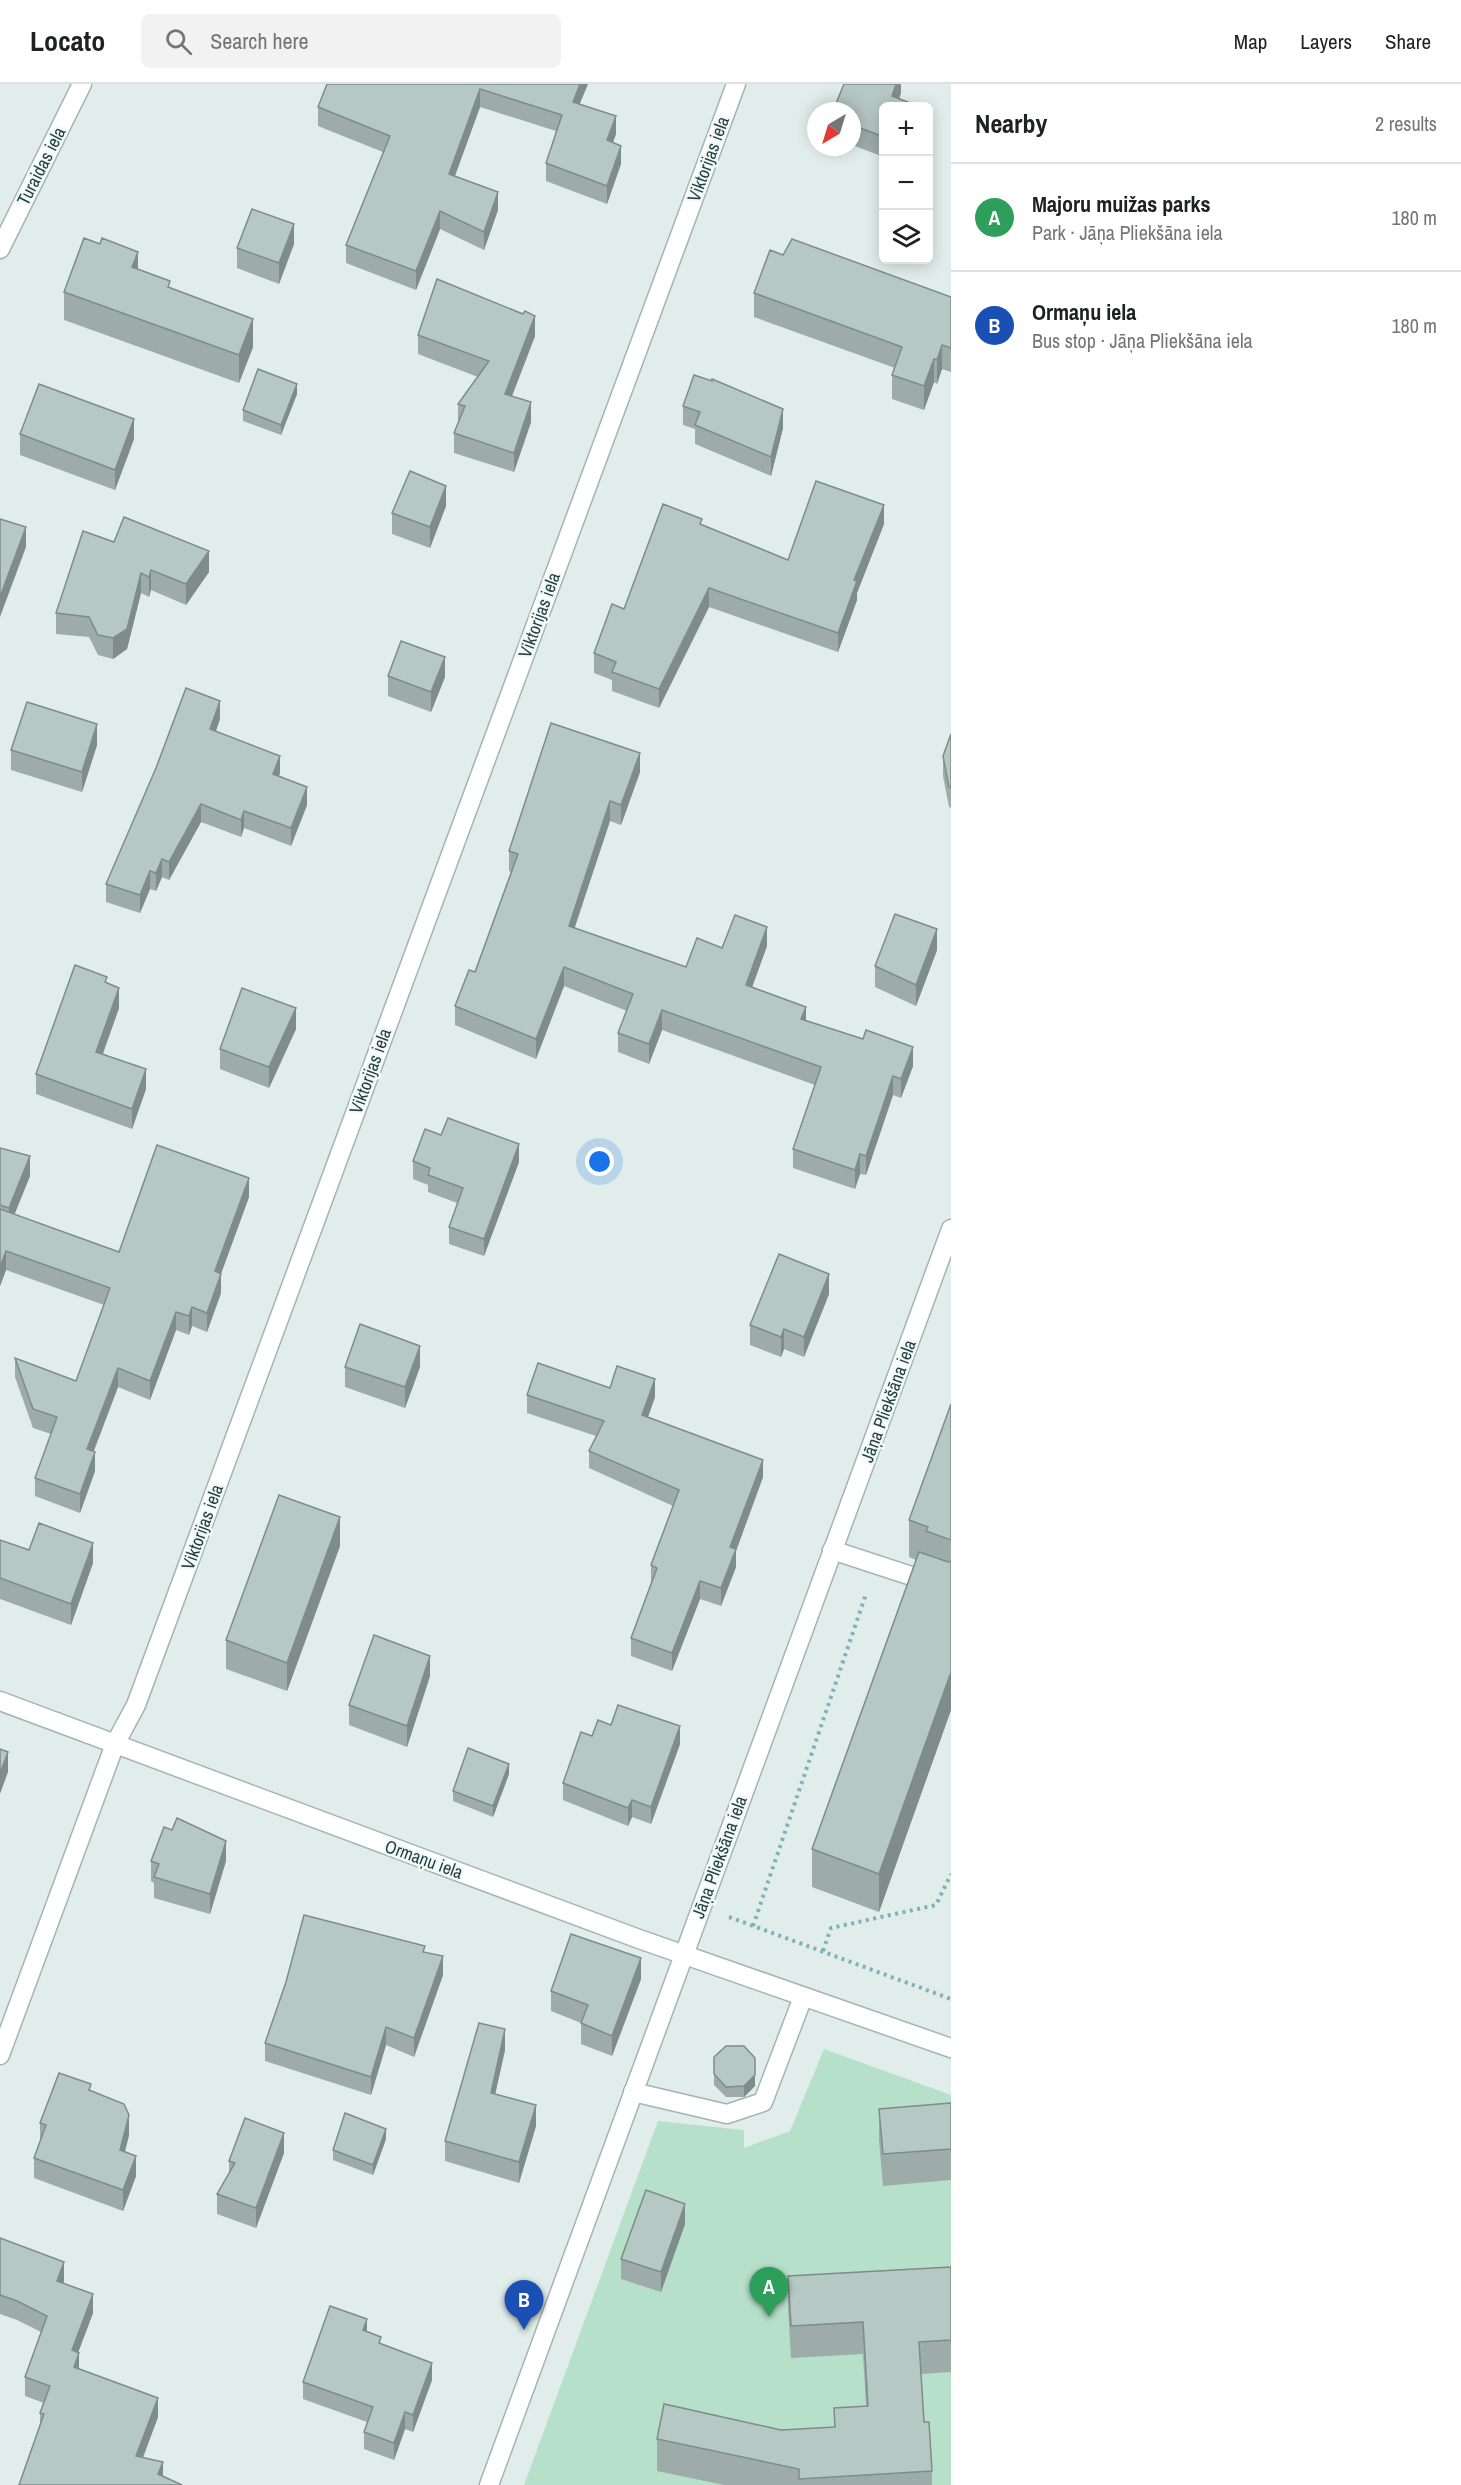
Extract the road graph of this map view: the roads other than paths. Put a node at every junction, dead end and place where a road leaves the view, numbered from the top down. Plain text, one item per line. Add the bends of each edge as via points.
1 (82, 84) edge
2 (736, 84) edge
3 (0, 249) edge
4 (951, 1229) edge
5 (945, 1263) edge
6 (832, 1550) junction
7 (951, 1589) edge
8 (0, 1701) edge
9 (115, 1744) junction
10 (683, 1955) junction
11 (803, 1997) junction
12 (951, 2048) edge
13 (0, 2055) edge
14 (633, 2092) junction
15 (489, 2485) edge

1 - 3 street, Turaidas iela
2 - 9 street, Viktorijas iela via 136,1705
4 - 5 street, Jāņa Pliekšāna iela
5 - 6 street, Jāņa Pliekšāna iela
6 - 7 street
6 - 10 street, Jāņa Pliekšāna iela
8 - 9 street, Ormaņu iela
9 - 10 street, Ormaņu iela
9 - 13 street, Viktorijas iela
10 - 11 street, Ormaņu iela
10 - 14 street, Jāņa Pliekšāna iela
11 - 12 street, Ormaņu iela
11 - 14 street via 763,2102 727,2114
14 - 15 street, Jāņa Pliekšāna iela

